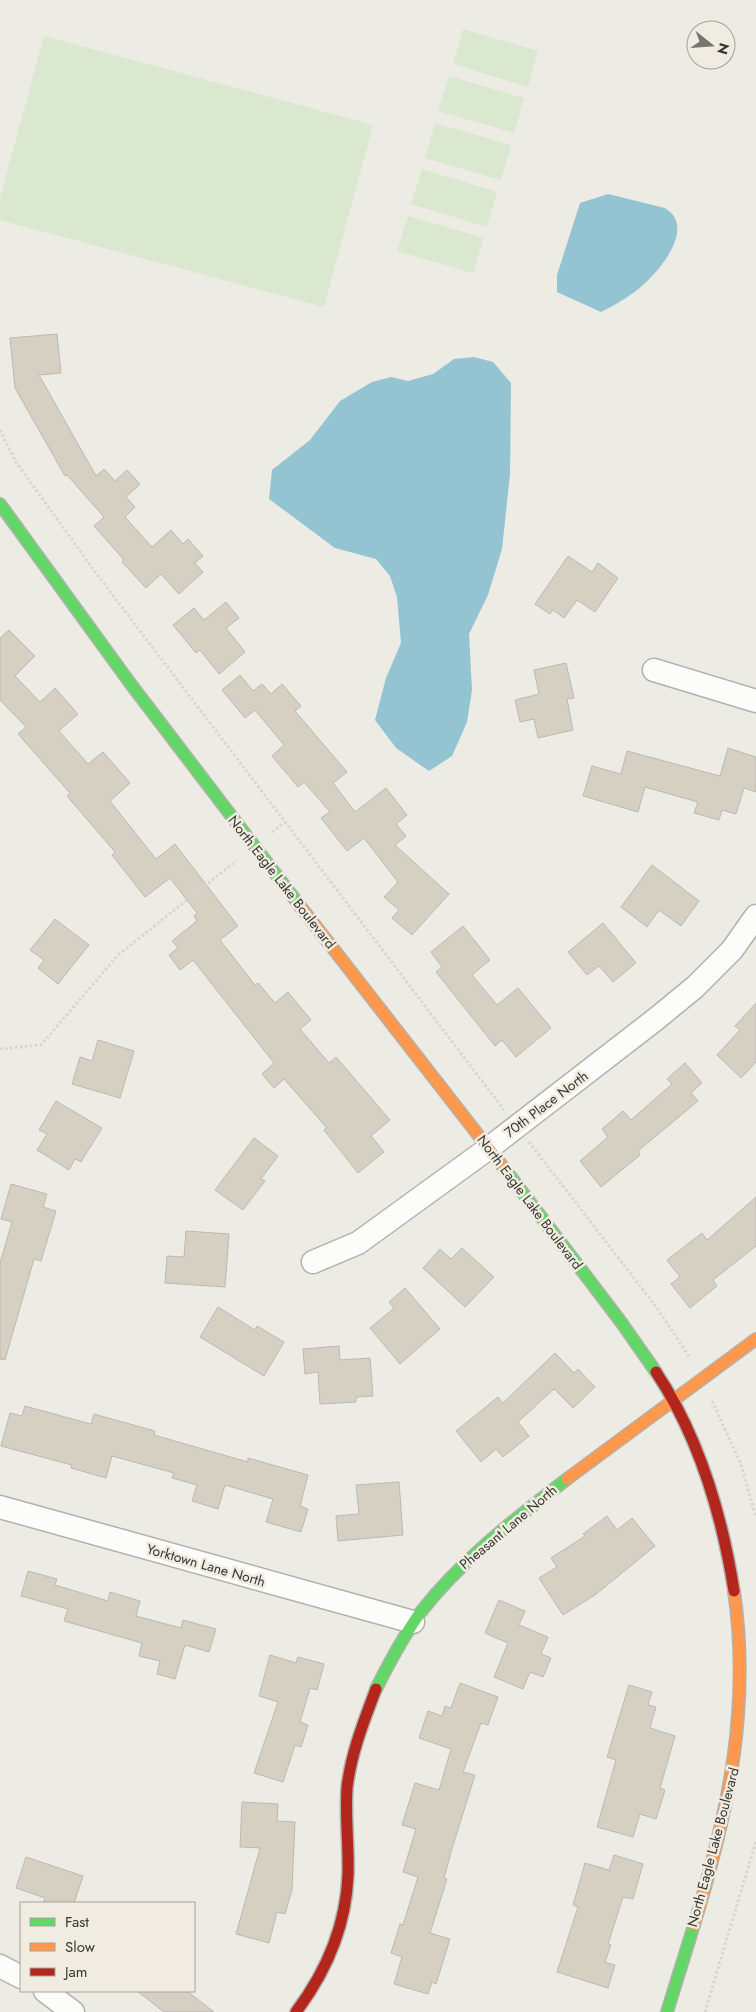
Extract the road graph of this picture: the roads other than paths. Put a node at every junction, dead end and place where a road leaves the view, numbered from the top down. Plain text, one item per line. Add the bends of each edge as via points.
1 (0, 504) edge
2 (654, 670) dead end
3 (756, 701) edge
4 (756, 916) edge
5 (489, 1148) junction
6 (313, 1262) dead end
7 (756, 1339) edge
8 (673, 1399) junction
9 (0, 1507) edge
10 (413, 1622) junction
11 (748, 1729) edge
12 (0, 1966) edge
13 (20, 1976) edge
14 (46, 1992) edge
15 (73, 2012) edge
16 (296, 2012) edge
17 (667, 2012) edge

1 - 5 street, North Eagle Lake Boulevard via 253,847
2 - 3 street
4 - 5 street, 70th Place North via 732,950 695,988
5 - 6 street, 70th Place North via 358,1243
5 - 8 street, North Eagle Lake Boulevard via 621,1322
7 - 8 street, Pheasant Lane North
8 - 10 street, Pheasant Lane North via 480,1547 431,1598
8 - 11 street, North Eagle Lake Boulevard via 710,1487 727,1547 739,1621
9 - 10 street, Yorktown Lane North
10 - 16 street, Pheasant Lane North via 383,1674 358,1735 347,1792 348,1877 343,1913 321,1976
11 - 17 street, North Eagle Lake Boulevard
12 - 13 street
14 - 15 street

